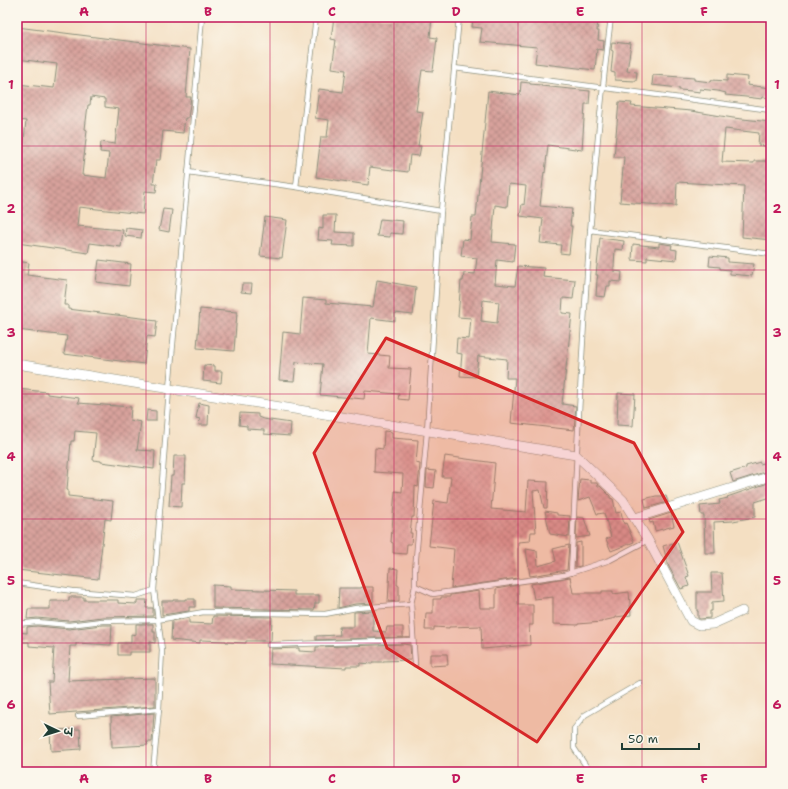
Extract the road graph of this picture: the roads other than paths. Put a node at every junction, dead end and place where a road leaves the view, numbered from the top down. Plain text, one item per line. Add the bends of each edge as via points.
1 (202, 17) edge
2 (316, 17) edge
3 (459, 17) edge
4 (611, 17) edge
5 (454, 68) junction
6 (602, 88) junction
7 (771, 110) edge
8 (188, 172) junction
9 (296, 187) junction
10 (441, 211) junction
11 (590, 230) junction
12 (771, 254) edge
13 (17, 364) edge
14 (168, 389) junction
15 (428, 431) junction
16 (576, 455) junction
17 (771, 476) edge
18 (635, 518) junction
19 (648, 540) junction
20 (571, 573) junction
21 (17, 583) edge
22 (415, 586) junction
23 (154, 590) junction
24 (411, 604) junction
25 (742, 611) dead end
26 (157, 620) junction
27 (17, 624) edge
28 (414, 640) junction
29 (269, 645) dead end
30 (415, 664) dead end
31 (640, 683) dead end
32 (158, 709) junction
33 (78, 716) dead end
34 (153, 772) edge
35 (590, 772) edge

1 - 8 lane
2 - 9 lane
3 - 5 lane
4 - 6 lane
5 - 6 lane
5 - 10 lane
6 - 7 lane
6 - 11 lane
8 - 9 lane
8 - 14 lane
9 - 10 lane
10 - 15 lane
11 - 12 lane
11 - 16 lane
13 - 14 street
14 - 15 street
14 - 23 lane
15 - 16 street
15 - 22 lane
16 - 18 street via 623,500
16 - 20 lane
17 - 18 street
18 - 19 street
19 - 20 lane via 610,560
19 - 25 street via 691,621 699,625 713,624
20 - 22 lane via 432,594
21 - 23 lane via 136,596
22 - 24 lane
23 - 26 lane
24 - 26 lane via 356,608 325,614 204,612
24 - 28 lane
26 - 27 lane via 102,621 69,625 37,622
26 - 32 lane via 162,650
28 - 29 lane
28 - 30 lane
31 - 35 lane via 585,715 574,729 574,748
32 - 33 lane
32 - 34 lane

